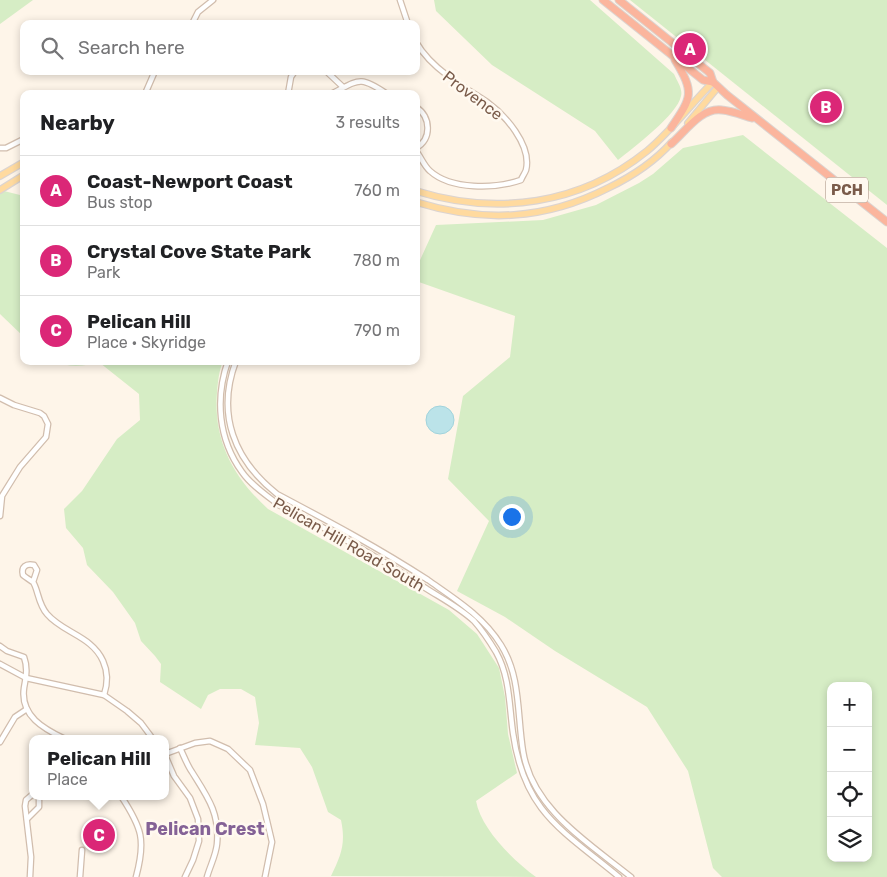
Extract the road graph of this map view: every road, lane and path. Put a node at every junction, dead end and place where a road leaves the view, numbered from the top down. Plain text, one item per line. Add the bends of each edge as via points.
1 (213, 0) edge
2 (400, 0) edge
3 (603, 0) edge
4 (619, 0) edge
5 (194, 20) edge
6 (407, 20) edge
7 (420, 48) edge
8 (672, 55) junction
9 (154, 75) edge
10 (292, 75) edge
11 (330, 75) edge
12 (716, 85) junction
13 (343, 87) junction
14 (148, 90) edge
15 (289, 90) edge
16 (338, 90) edge
17 (380, 90) edge
18 (420, 109) edge
19 (758, 120) junction
20 (671, 128) junction
21 (20, 141) edge
22 (671, 144) junction
23 (420, 145) edge
24 (0, 148) edge
25 (420, 157) edge
26 (20, 164) edge
27 (0, 176) edge
28 (20, 178) edge
29 (0, 190) edge
30 (420, 192) edge
31 (420, 203) edge
32 (887, 222) edge
33 (227, 365) edge
34 (234, 365) edge
35 (0, 398) edge
36 (0, 516) edge
37 (33, 582) dead end
38 (437, 586) junction
39 (433, 592) junction
40 (478, 617) junction
41 (474, 622) junction
42 (0, 646) edge
43 (0, 664) edge
44 (26, 678) junction
45 (104, 695) junction
46 (27, 709) junction
47 (58, 735) edge
48 (149, 735) edge
49 (0, 742) edge
50 (180, 748) junction
51 (169, 752) edge
52 (169, 764) edge
53 (529, 769) junction
54 (522, 771) junction
55 (532, 777) junction
56 (525, 780) junction
57 (29, 797) edge
58 (39, 800) edge
59 (124, 800) edge
60 (27, 819) junction
61 (82, 850) dead end
62 (616, 865) junction
63 (611, 871) junction
64 (30, 877) edge
65 (80, 877) edge
66 (136, 877) edge
67 (185, 877) edge
68 (207, 877) edge
69 (265, 877) edge
70 (619, 877) edge
71 (631, 877) edge

1 - 5 street via 198,12
2 - 6 street
3 - 8 highway
4 - 12 highway via 710,73
7 - 25 street, Provence via 446,76 505,117 522,143 526,170 521,180 510,184 467,186 445,181 428,170
8 - 12 highway via 703,80
8 - 20 highway via 685,77 689,94 688,103
9 - 14 street
10 - 15 street
11 - 13 street
12 - 19 highway, PCH
12 - 20 main road
12 - 22 main road
13 - 16 street
13 - 17 street via 362,82
18 - 23 street via 428,130
19 - 22 highway via 724,110 710,110
19 - 32 highway, PCH
20 - 30 main road via 642,154 610,175 547,199 481,204
21 - 24 street
22 - 31 main road via 619,183 590,197 546,211 484,216
26 - 27 main road
28 - 29 main road
33 - 39 street, Pelican Hill Road South via 220,399 225,440 242,472 260,492
34 - 38 street, Pelican Hill Road South via 227,397 232,433 246,463 261,482
35 - 36 street via 40,413 48,424 46,436 20,467 2,496
37 - 45 street via 46,614 92,644 101,657 107,680
38 - 39 street, Pelican Hill Road South
38 - 40 street, Pelican Hill Road South
39 - 41 street, Pelican Hill Road South
40 - 41 street
40 - 53 street, Pelican Hill Road South via 501,645 512,668
41 - 54 street, Pelican Hill Road South via 496,652 506,676 517,759
42 - 44 street via 7,652 24,657 28,666
43 - 44 street
44 - 45 street
44 - 46 street via 23,696
45 - 48 street via 127,710
46 - 47 street via 39,725
46 - 49 street via 16,717
50 - 51 street
50 - 68 street via 211,802 217,822 217,844
50 - 69 street via 210,741 228,749 250,770 272,842
52 - 67 street via 190,798 198,819 199,841
53 - 54 street
53 - 55 street, Pelican Hill Road South
54 - 56 street, Pelican Hill Road South
55 - 56 street
55 - 62 street, Pelican Hill Road South via 546,802 562,821
56 - 63 street, Pelican Hill Road South via 545,814 561,831
57 - 60 street via 25,806
58 - 60 street via 39,807
59 - 66 street via 136,820 142,841
60 - 64 street
61 - 65 street
62 - 63 street
62 - 71 street, Pelican Hill Road South
63 - 70 street, Pelican Hill Road South

